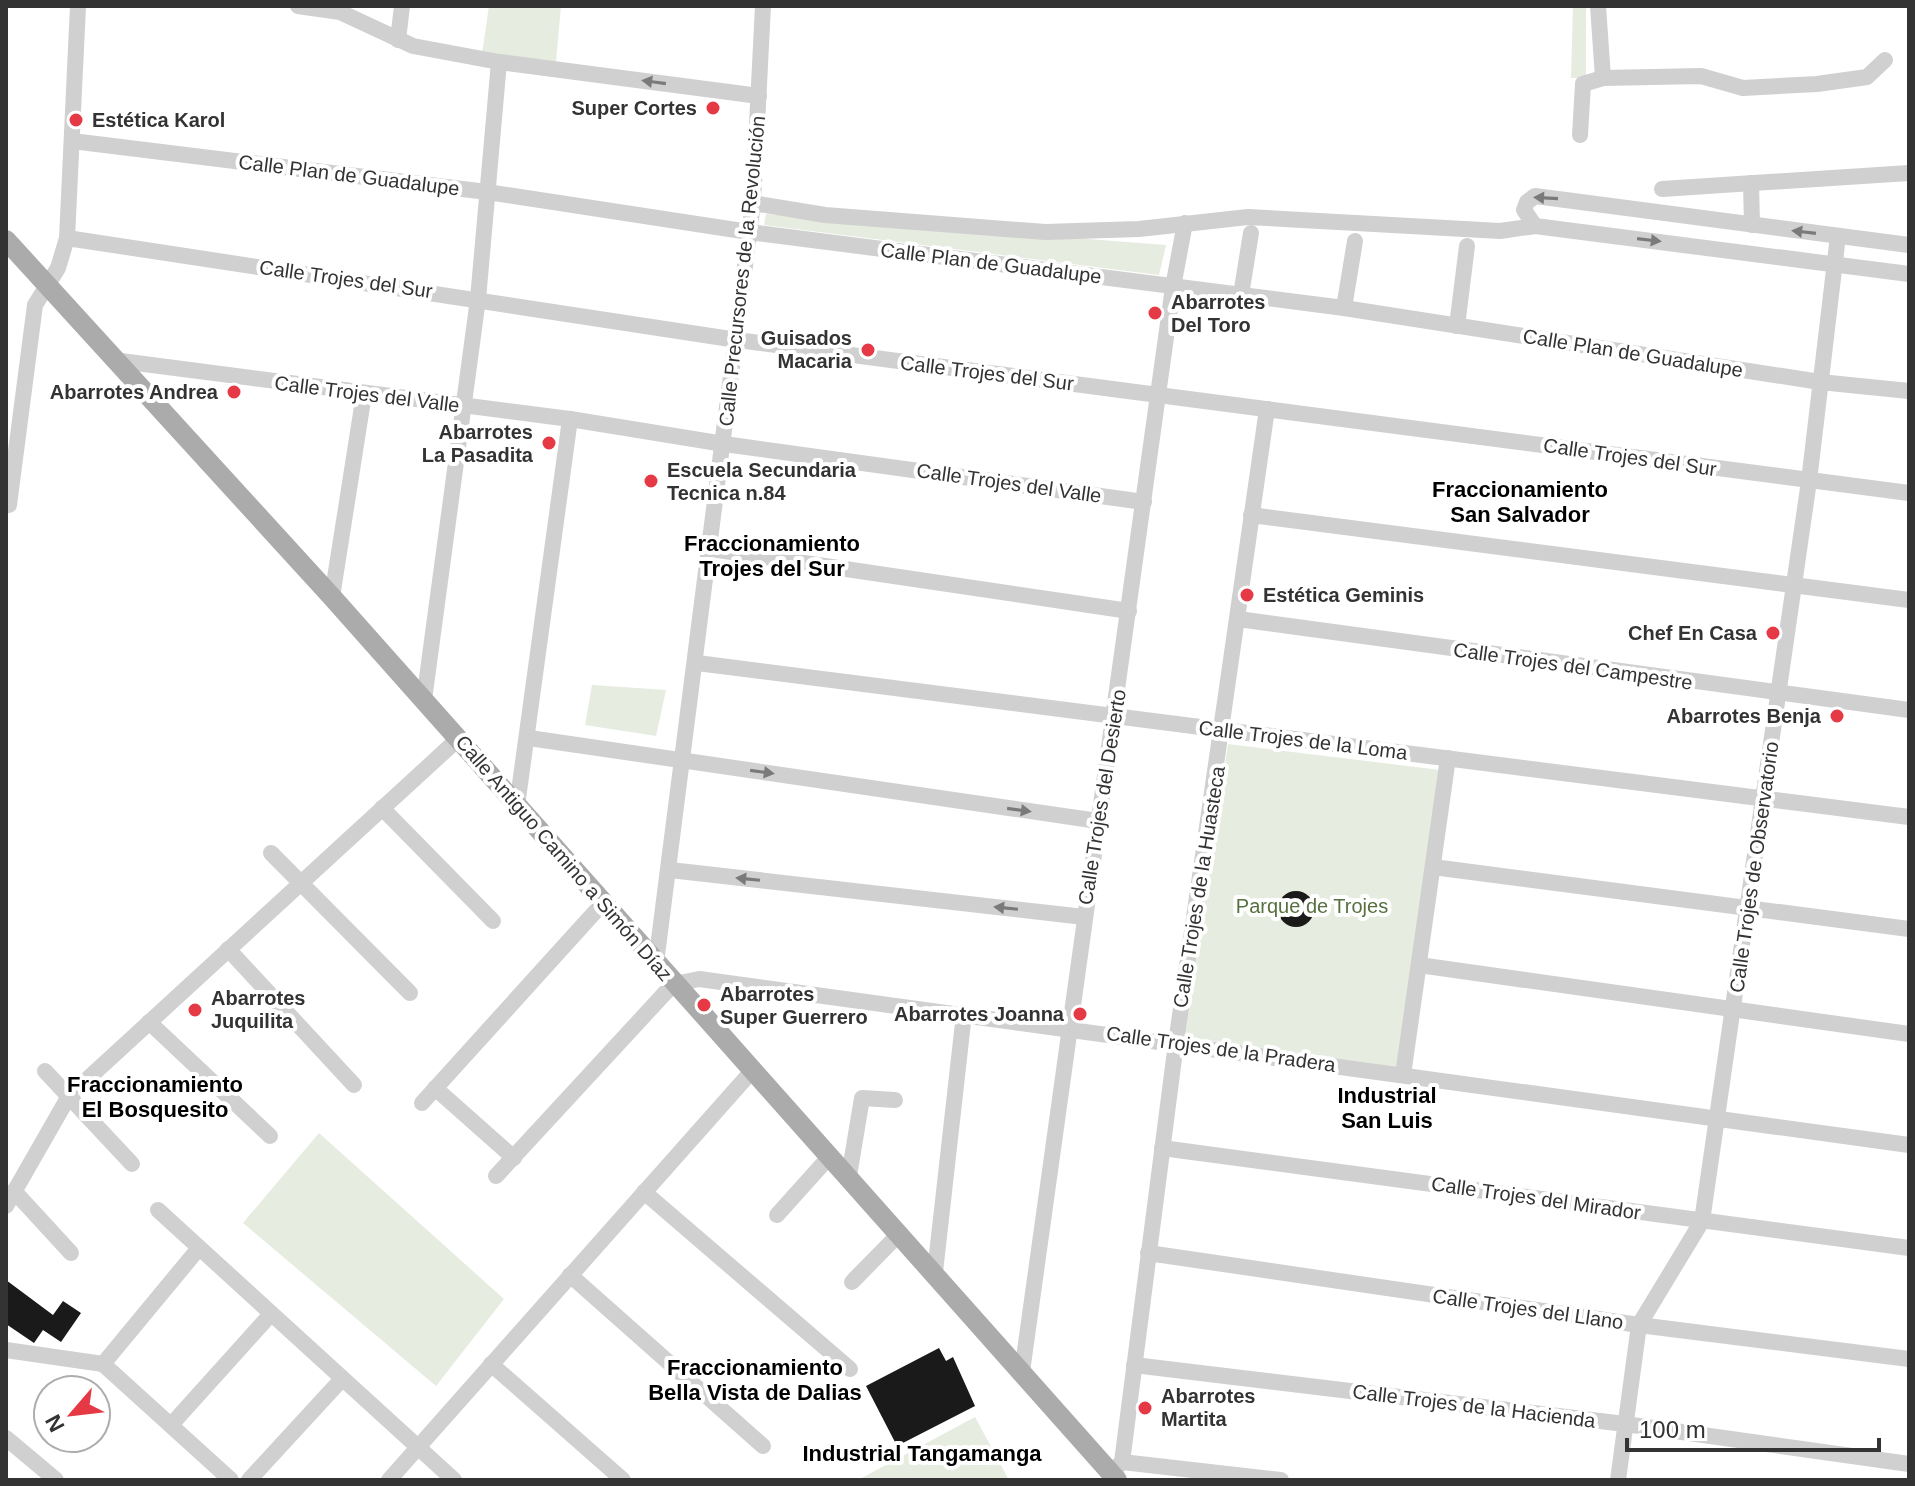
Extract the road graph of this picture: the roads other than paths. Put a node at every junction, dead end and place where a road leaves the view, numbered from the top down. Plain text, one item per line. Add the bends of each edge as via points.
1 (78, 6) edge
2 (298, 6) edge
3 (402, 6) edge
4 (763, 6) edge
5 (1598, 6) edge
6 (398, 40) junction
7 (1885, 60) dead end
8 (499, 62) junction
9 (1603, 78) junction
10 (759, 96) junction
11 (1580, 135) dead end
12 (72, 141) junction
13 (1909, 173) edge
14 (1751, 183) junction
15 (1662, 189) dead end
16 (487, 192) junction
17 (753, 203) junction
18 (1185, 223) junction
19 (1752, 225) junction
20 (1535, 226) junction
21 (749, 232) junction
22 (1251, 233) dead end
23 (1838, 236) junction
24 (67, 238) junction
25 (6, 240) edge
26 (1355, 241) dead end
27 (1909, 245) edge
28 (1467, 246) dead end
29 (1834, 264) junction
30 (1909, 274) edge
31 (1173, 287) junction
32 (47, 289) junction
33 (1241, 295) junction
34 (478, 299) junction
35 (1344, 308) junction
36 (1457, 326) junction
37 (737, 340) junction
38 (113, 360) junction
39 (1820, 382) junction
40 (1909, 391) edge
41 (364, 394) junction
42 (1160, 396) junction
43 (463, 406) junction
44 (1267, 409) junction
45 (570, 419) junction
46 (724, 444) junction
47 (1809, 481) junction
48 (1909, 493) edge
49 (1144, 502) junction
50 (9, 505) dead end
51 (1251, 515) junction
52 (711, 549) junction
53 (1793, 586) junction
54 (332, 597) junction
55 (1909, 600) edge
56 (1129, 611) junction
57 (1238, 619) junction
58 (697, 663) junction
59 (1779, 695) junction
60 (424, 700) junction
61 (1909, 710) edge
62 (1114, 716) junction
63 (1223, 730) junction
64 (529, 738) junction
65 (458, 739) junction
66 (1448, 758) junction
67 (684, 760) junction
68 (1764, 798) junction
69 (517, 806) junction
70 (382, 808) junction
71 (1909, 817) edge
72 (1098, 821) junction
73 (271, 853) dead end
74 (1433, 867) junction
75 (670, 870) junction
76 (300, 884) junction
77 (604, 902) junction
78 (1748, 908) junction
79 (1084, 917) junction
80 (493, 921) dead end
81 (1909, 929) edge
82 (228, 949) junction
83 (656, 963) junction
84 (1419, 965) junction
85 (675, 984) junction
86 (410, 993) dead end
87 (1733, 1010) junction
88 (964, 1014) junction
89 (149, 1022) junction
90 (1069, 1028) junction
91 (1909, 1034) edge
92 (1176, 1043) junction
93 (45, 1071) dead end
94 (752, 1071) junction
95 (1403, 1075) junction
96 (354, 1085) dead end
97 (435, 1088) junction
98 (69, 1096) junction
99 (895, 1100) dead end
100 (422, 1103) dead end
101 (1719, 1119) junction
102 (270, 1136) dead end
103 (1909, 1145) edge
104 (1162, 1148) junction
105 (830, 1156) junction
106 (514, 1158) junction
107 (132, 1164) dead end
108 (496, 1176) dead end
109 (849, 1176) junction
110 (644, 1192) junction
111 (10, 1198) edge
112 (158, 1210) dead end
113 (777, 1215) dead end
114 (1702, 1221) junction
115 (900, 1233) junction
116 (199, 1248) junction
117 (1909, 1248) edge
118 (71, 1253) dead end
119 (1148, 1253) junction
120 (935, 1272) junction
121 (570, 1275) junction
122 (852, 1282) dead end
123 (271, 1314) junction
124 (1639, 1325) junction
125 (6, 1350) edge
126 (1909, 1359) edge
127 (103, 1364) junction
128 (491, 1364) junction
129 (1134, 1365) junction
130 (850, 1369) dead end
131 (1022, 1372) junction
132 (342, 1379) junction
133 (1625, 1424) junction
134 (171, 1425) junction
135 (6, 1438) edge
136 (763, 1446) dead end
137 (418, 1448) junction
138 (1909, 1464) edge
139 (1117, 1472) edge
140 (1263, 1479) edge
141 (56, 1480) edge
142 (231, 1480) edge
143 (249, 1480) edge
144 (389, 1480) edge
145 (454, 1480) edge
146 (623, 1480) edge
147 (1281, 1480) edge
148 (1618, 1480) edge

1 - 12 street
2 - 6 street via 340,12
3 - 6 street
4 - 10 street, Calle Precursores de la Revolución
5 - 9 street
6 - 8 street
7 - 9 street via 1867,77 1817,84 1743,88 1701,76
10 -> 8 street
8 - 16 street
9 - 11 street via 1583,84
10 - 17 street, Calle Precursores de la Revolución
12 - 16 street, Calle Plan de Guadalupe
12 - 24 street
13 - 14 street
14 - 15 street
14 - 19 street
16 - 21 street, Calle Plan de Guadalupe
16 - 34 street
17 - 18 street via 825,215 1045,232
17 - 21 street, Calle Precursores de la Revolución
18 - 20 street via 1248,217 1500,231
18 - 31 street, Calle Trojes del Desierto
19 -> 20 street via 1535,196 1524,210
23 -> 19 street
20 -> 29 street
21 - 31 street, Calle Plan de Guadalupe
21 - 37 street, Calle Precursores de la Revolución
22 - 33 street
23 - 27 street
23 - 29 street, Calle Trojes de Observatorio
24 - 32 street
24 - 34 street, Calle Trojes del Sur
25 - 32 main road, Calle Antiguo Camino a Simón Díaz
26 - 35 street
28 - 36 street
29 - 30 street
29 - 39 street, Calle Trojes de Observatorio
31 - 33 street, Calle Plan de Guadalupe
31 - 42 street, Calle Trojes del Desierto
32 - 38 main road, Calle Antiguo Camino a Simón Díaz
32 - 50 street via 35,305
33 - 35 street, Calle Plan de Guadalupe
34 - 37 street, Calle Trojes del Sur
34 - 43 street
35 - 36 street, Calle Plan de Guadalupe
36 - 39 street, Calle Plan de Guadalupe
37 - 42 street, Calle Trojes del Sur
37 - 46 street, Calle Precursores de la Revolución
38 - 41 street, Calle Trojes del Valle
38 - 54 main road, Calle Antiguo Camino a Simón Díaz
39 - 40 street, Calle Plan de Guadalupe
39 - 47 street, Calle Trojes de Observatorio
41 - 43 street, Calle Trojes del Valle
41 - 54 street
42 - 44 street, Calle Trojes del Sur
42 - 49 street, Calle Trojes del Desierto
43 - 45 street, Calle Trojes del Valle
43 - 60 street
44 - 47 street, Calle Trojes del Sur
44 - 51 street, Calle Trojes de la Huasteca
45 - 46 street, Calle Trojes del Valle
45 - 64 street
46 - 49 street, Calle Trojes del Valle
46 - 52 street, Calle Precursores de la Revolución
47 - 48 street, Calle Trojes del Sur
47 - 53 street, Calle Trojes de Observatorio
49 - 56 street, Calle Trojes del Desierto
51 - 53 street
51 - 57 street, Calle Trojes de la Huasteca
52 - 56 street
52 - 58 street, Calle Precursores de la Revolución
53 - 55 street
53 - 59 street, Calle Trojes de Observatorio
54 - 60 main road, Calle Antiguo Camino a Simón Díaz
56 - 62 street, Calle Trojes del Desierto
57 - 59 street, Calle Trojes del Campestre
57 - 63 street, Calle Trojes de la Huasteca
58 - 62 street, Calle Trojes de la Loma
58 - 67 street, Calle Precursores de la Revolución
59 - 61 street, Calle Trojes del Campestre
59 - 68 street, Calle Trojes de Observatorio
60 - 65 main road, Calle Antiguo Camino a Simón Díaz
62 - 63 street, Calle Trojes de la Loma
62 - 72 street, Calle Trojes del Desierto
63 - 66 street, Calle Trojes de la Loma
63 - 92 street, Calle Trojes de la Huasteca
64 - 67 street
64 - 69 street
65 - 69 main road, Calle Antiguo Camino a Simón Díaz
65 - 70 street
66 - 68 street, Calle Trojes de la Loma
66 - 74 street
67 -> 72 street
67 - 75 street, Calle Precursores de la Revolución
68 - 71 street, Calle Trojes de la Loma
68 - 78 street, Calle Trojes de Observatorio
69 - 77 main road, Calle Antiguo Camino a Simón Díaz
70 - 76 street
70 - 80 street
72 - 79 street, Calle Trojes del Desierto
73 - 76 street
74 - 78 street
74 - 84 street
79 -> 75 street
75 - 83 street, Calle Precursores de la Revolución
76 - 82 street
76 - 86 street
77 - 83 main road, Calle Antiguo Camino a Simón Díaz
77 - 97 street
78 - 81 street
78 - 87 street, Calle Trojes de Observatorio
79 - 90 street, Calle Trojes del Desierto
82 - 89 street
82 - 96 street
83 - 85 main road, Calle Antiguo Camino a Simón Díaz
84 - 87 street
84 - 95 street
85 - 88 street, Calle Trojes de la Pradera via 699,979
85 - 94 main road, Calle Antiguo Camino a Simón Díaz
85 - 106 street
87 - 91 street
87 - 101 street, Calle Trojes de Observatorio
88 - 90 street, Calle Trojes de la Pradera
88 - 120 street
89 - 98 street
89 - 102 street
90 - 92 street, Calle Trojes de la Pradera
90 - 131 street, Calle Trojes del Desierto
92 - 95 street, Calle Trojes de la Pradera
92 - 104 street, Calle Trojes de la Huasteca
93 - 98 street
94 - 105 main road, Calle Antiguo Camino a Simón Díaz
94 - 110 street
95 - 101 street, Calle Trojes de la Pradera
97 - 100 street
97 - 106 street
98 - 107 street
98 - 111 street
99 - 109 street via 862,1098
101 - 103 street, Calle Trojes de la Pradera
101 - 114 street, Calle Trojes de Observatorio
104 - 114 street, Calle Trojes del Mirador
104 - 119 street, Calle Trojes de la Huasteca
105 - 109 main road, Calle Antiguo Camino a Simón Díaz
105 - 113 street
106 - 108 street
109 - 115 main road, Calle Antiguo Camino a Simón Díaz
110 - 121 street
110 - 130 street
111 - 118 street
112 - 116 street
114 - 117 street, Calle Trojes del Mirador
114 - 124 street, Calle Trojes de Observatorio
115 - 120 main road, Calle Antiguo Camino a Simón Díaz
115 - 122 street
116 - 123 street
116 - 127 street
119 - 124 street, Calle Trojes del Llano
119 - 129 street, Calle Trojes de la Huasteca
120 - 131 main road, Calle Antiguo Camino a Simón Díaz
121 - 128 street
121 - 136 street
123 - 132 street
123 - 134 street
124 - 126 street, Calle Trojes del Llano
124 - 133 street, Calle Trojes de Observatorio
125 - 127 street
127 - 134 street
128 - 137 street
128 - 146 street
129 - 133 street, Calle Trojes de la Hacienda
129 - 139 street, Calle Trojes de la Huasteca
131 - 139 main road, Calle Antiguo Camino a Simón Díaz
132 - 137 street
132 - 143 street
133 - 138 street, Calle Trojes de la Hacienda
133 - 148 street, Calle Trojes de Observatorio
134 - 142 street
135 - 141 street
137 - 144 street
137 - 145 street
139 - 140 street
140 - 147 street

